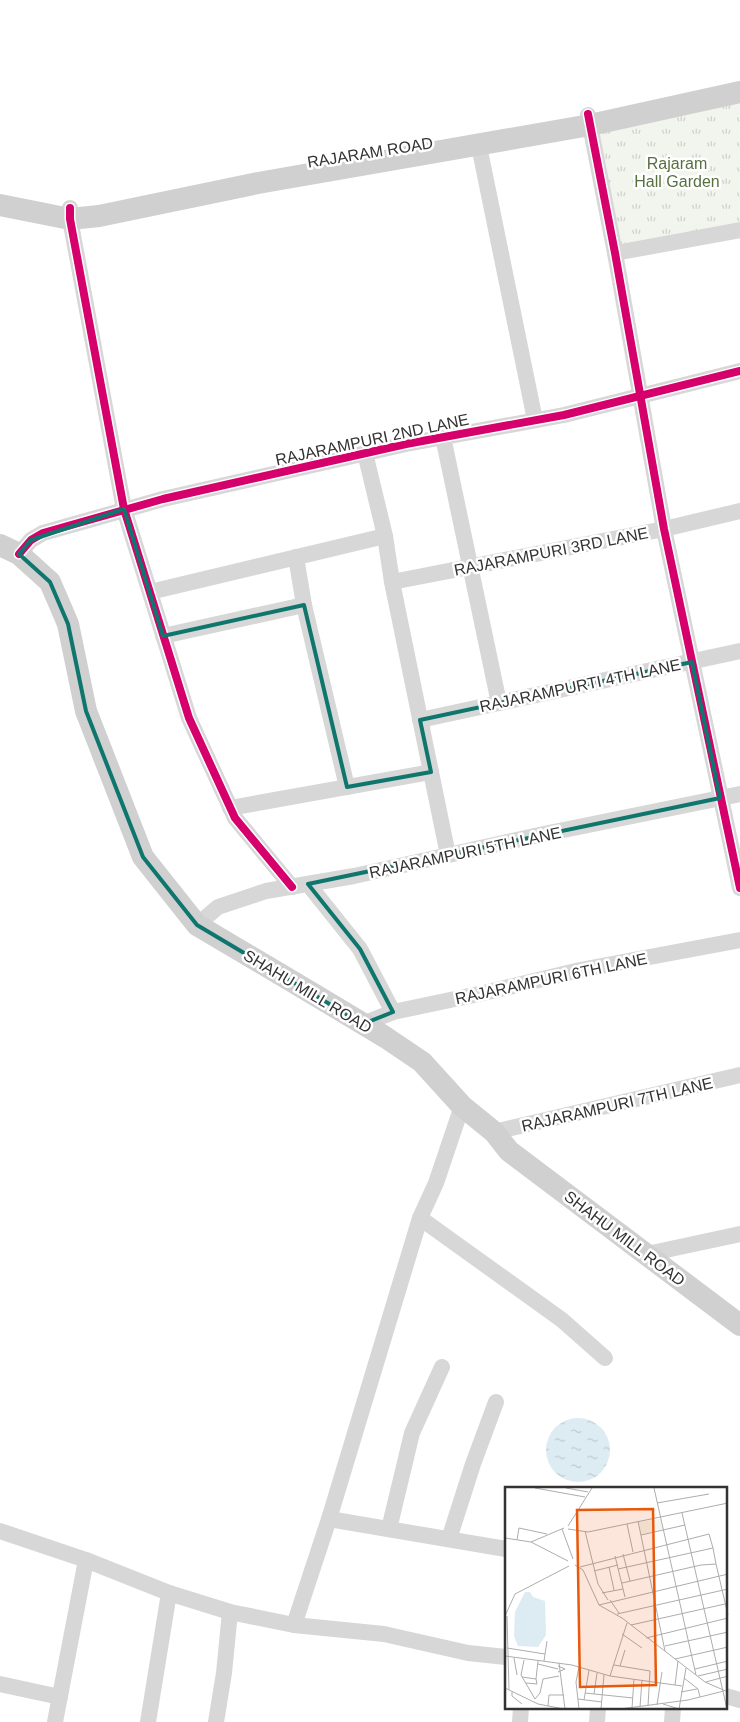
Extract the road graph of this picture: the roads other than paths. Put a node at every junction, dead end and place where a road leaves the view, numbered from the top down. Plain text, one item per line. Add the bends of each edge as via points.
1 (740, 82) edge
2 (740, 92) edge
3 (589, 120) junction
4 (479, 146) junction
5 (0, 193) edge
6 (0, 205) edge
7 (70, 213) junction
8 (740, 230) edge
9 (615, 253) junction
10 (740, 370) edge
11 (640, 396) junction
12 (534, 420) junction
13 (443, 437) junction
14 (365, 453) junction
15 (124, 509) junction
16 (740, 511) edge
17 (664, 529) junction
18 (385, 536) junction
19 (9, 550) edge
20 (296, 557) junction
21 (470, 567) junction
22 (392, 582) junction
23 (150, 592) junction
24 (304, 605) junction
25 (163, 636) junction
26 (740, 651) edge
27 (692, 662) junction
28 (499, 703) junction
29 (420, 720) junction
30 (431, 772) junction
31 (347, 787) junction
32 (740, 794) edge
33 (720, 798) junction
34 (230, 808) junction
35 (448, 855) junction
36 (300, 886) junction
37 (740, 888) edge
38 (197, 925) junction
39 (740, 940) edge
40 (393, 1012) junction
41 (363, 1024) junction
42 (740, 1075) edge
43 (462, 1106) junction
44 (494, 1132) junction
45 (420, 1218) junction
46 (740, 1234) edge
47 (647, 1254) junction
48 (740, 1325) edge
49 (605, 1358) dead end
50 (442, 1367) dead end
51 (496, 1402) dead end
52 (329, 1519) junction
53 (389, 1529) junction
54 (0, 1531) edge
55 (449, 1539) junction
56 (505, 1549) edge
57 (86, 1560) junction
58 (169, 1593) junction
59 (230, 1612) junction
60 (294, 1625) junction
61 (505, 1657) edge
62 (0, 1684) edge
63 (60, 1697) junction
64 (55, 1722) edge
65 (148, 1722) edge
66 (216, 1722) edge

1 - 3 main road, RAJARAM ROAD
2 - 3 main road
3 - 4 main road
3 - 7 main road, RAJARAM ROAD via 271,167
3 - 9 street
4 - 7 main road via 258,184 99,216
4 - 12 street
5 - 7 main road, RAJARAM ROAD
6 - 7 main road
7 - 15 street
8 - 9 street
9 - 11 street
10 - 11 street, RAJARAMPURI 2ND LANE
11 - 12 street, RAJARAMPURI 2ND LANE
11 - 17 street
12 - 13 street, RAJARAMPURI 2ND LANE
13 - 14 street, RAJARAMPURI 2ND LANE
13 - 21 street
14 - 15 street, RAJARAMPURI 2ND LANE
14 - 18 street
15 - 19 street, RAJARAMPURI 2ND LANE via 43,533
15 - 23 street
16 - 17 street, RAJARAMPURI 3RD LANE
17 - 21 street, RAJARAMPURI 3RD LANE
17 - 27 street
18 - 20 street
18 - 22 street
19 - 38 main road, SHAHU MILL ROAD via 50,582 68,624 86,711 143,857
20 - 23 street
20 - 24 street
21 - 22 street, RAJARAMPURI 3RD LANE
21 - 28 street
22 - 29 street
23 - 25 street
24 - 25 street
24 - 31 street
25 - 34 street via 188,718
26 - 27 street, RAJARAMPURTI 4TH LANE
27 - 28 street, RAJARAMPURTI 4TH LANE
27 - 33 street
28 - 29 street, RAJARAMPURTI 4TH LANE
29 - 30 street
30 - 31 street
30 - 35 street
31 - 34 street
32 - 33 street, RAJARAMPURI 5TH LANE
33 - 35 street, RAJARAMPURI 5TH LANE
33 - 37 street
34 - 36 street via 235,818
35 - 36 street, RAJARAMPURI 5TH LANE
36 - 38 street, RAJARAMPURI 5TH LANE via 266,891 218,907
36 - 40 street via 360,949
38 - 41 main road, SHAHU MILL ROAD
39 - 40 street, RAJARAMPURI 6TH LANE via 580,970
40 - 41 street, RAJARAMPURI 6TH LANE
41 - 43 main road, SHAHU MILL ROAD via 422,1062
42 - 44 street, RAJARAMPURI 7TH LANE
43 - 44 main road, SHAHU MILL ROAD
43 - 45 street via 436,1183
44 - 47 main road, SHAHU MILL ROAD via 509,1151
45 - 49 street via 562,1320
45 - 52 street
46 - 47 street
47 - 48 main road, SHAHU MILL ROAD
50 - 53 street via 412,1433
51 - 55 street
52 - 53 street
52 - 60 street
53 - 55 street
54 - 57 street
55 - 56 street
57 - 58 street
57 - 63 street
58 - 59 street
58 - 65 street
59 - 60 street
59 - 66 street
60 - 61 street via 384,1634 468,1653
62 - 63 street
63 - 64 street

